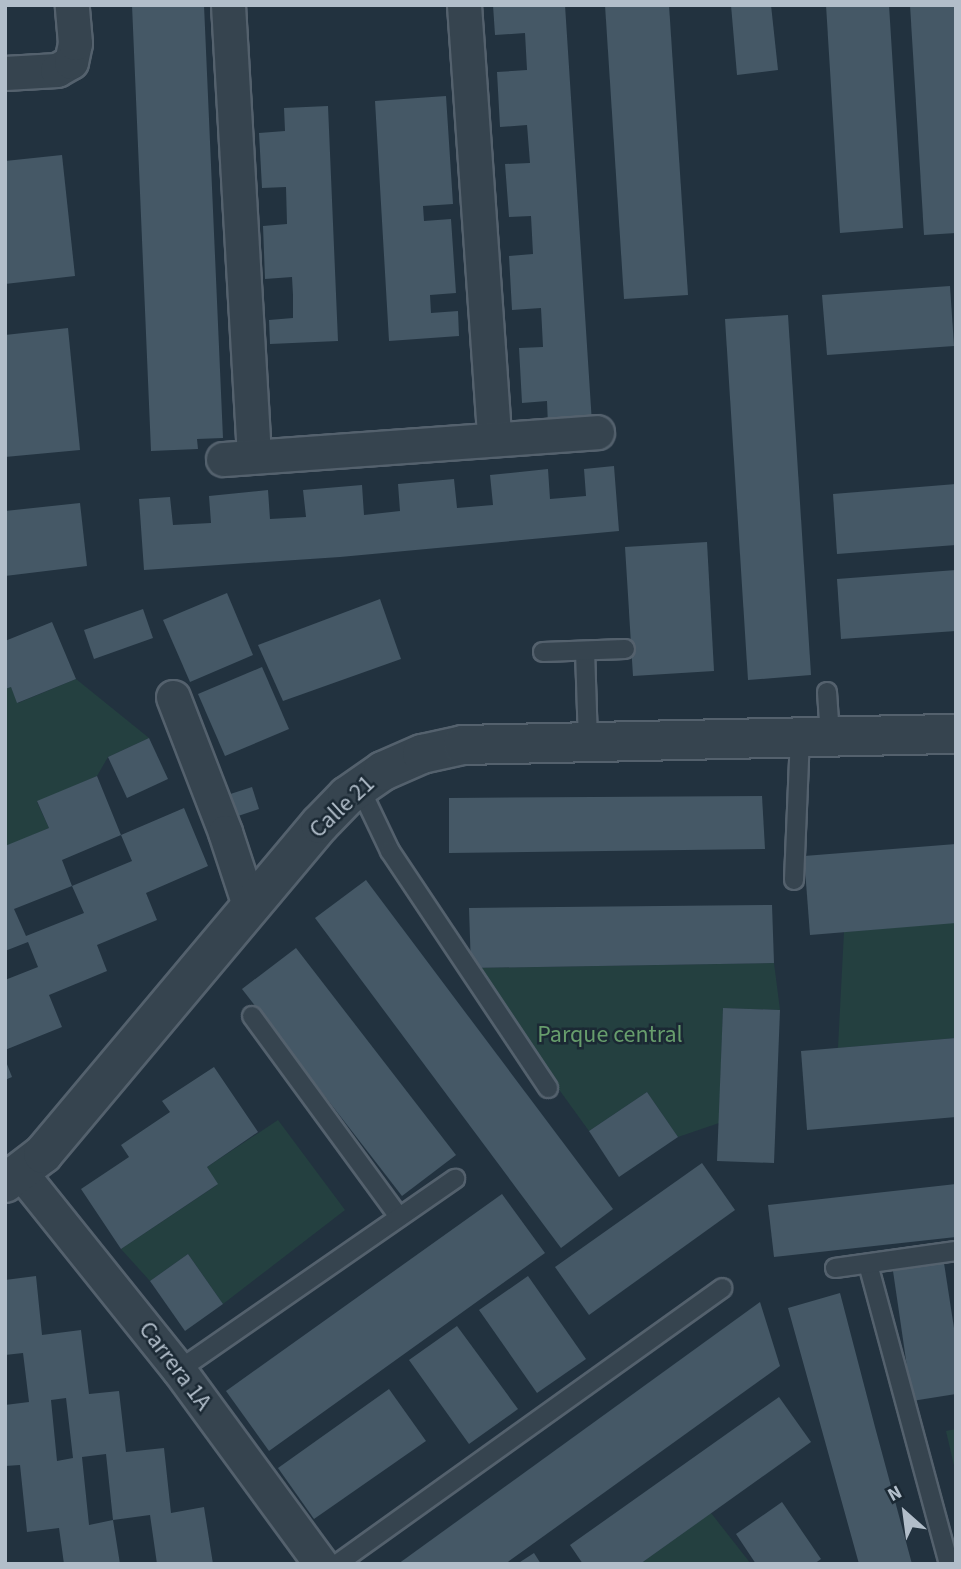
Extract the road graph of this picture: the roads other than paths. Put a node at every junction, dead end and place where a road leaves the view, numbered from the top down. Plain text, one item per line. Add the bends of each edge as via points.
1 (72, 5) edge
2 (228, 5) edge
3 (464, 5) edge
4 (5, 73) edge
5 (597, 432) dead end
6 (494, 437) junction
7 (625, 649) dead end
8 (585, 651) junction
9 (543, 652) dead end
10 (827, 692) dead end
11 (173, 697) dead end
12 (956, 734) edge
13 (815, 737) junction
14 (588, 743) junction
15 (359, 786) junction
16 (794, 880) dead end
17 (250, 908) junction
18 (252, 1016) dead end
19 (548, 1088) dead end
20 (13, 1178) edge
21 (455, 1179) dead end
22 (399, 1217) junction
23 (956, 1251) edge
24 (868, 1264) junction
25 (835, 1268) dead end
26 (722, 1288) dead end
27 (179, 1370) junction
28 (321, 1564) edge
29 (337, 1564) edge
30 (949, 1564) edge

1 - 4 street via 75,43 71,62 57,70
2 - 6 street via 239,457
3 - 6 street
5 - 6 street
7 - 8 lane
8 - 9 lane
8 - 14 lane
10 - 13 lane
11 - 17 street
12 - 13 street, Calle 21
13 - 14 street, Calle 21
13 - 16 lane
14 - 15 street, Calle 21 via 463,745 422,754
15 - 17 street, Calle 21 via 320,824
15 - 19 lane via 390,851
17 - 20 street, Calle 21 via 43,1154
18 - 22 lane
20 - 27 street, Carrera 1A
21 - 22 lane
22 - 27 lane
23 - 24 lane
24 - 25 lane
24 - 30 lane
26 - 29 lane
27 - 28 street, Carrera 1A

